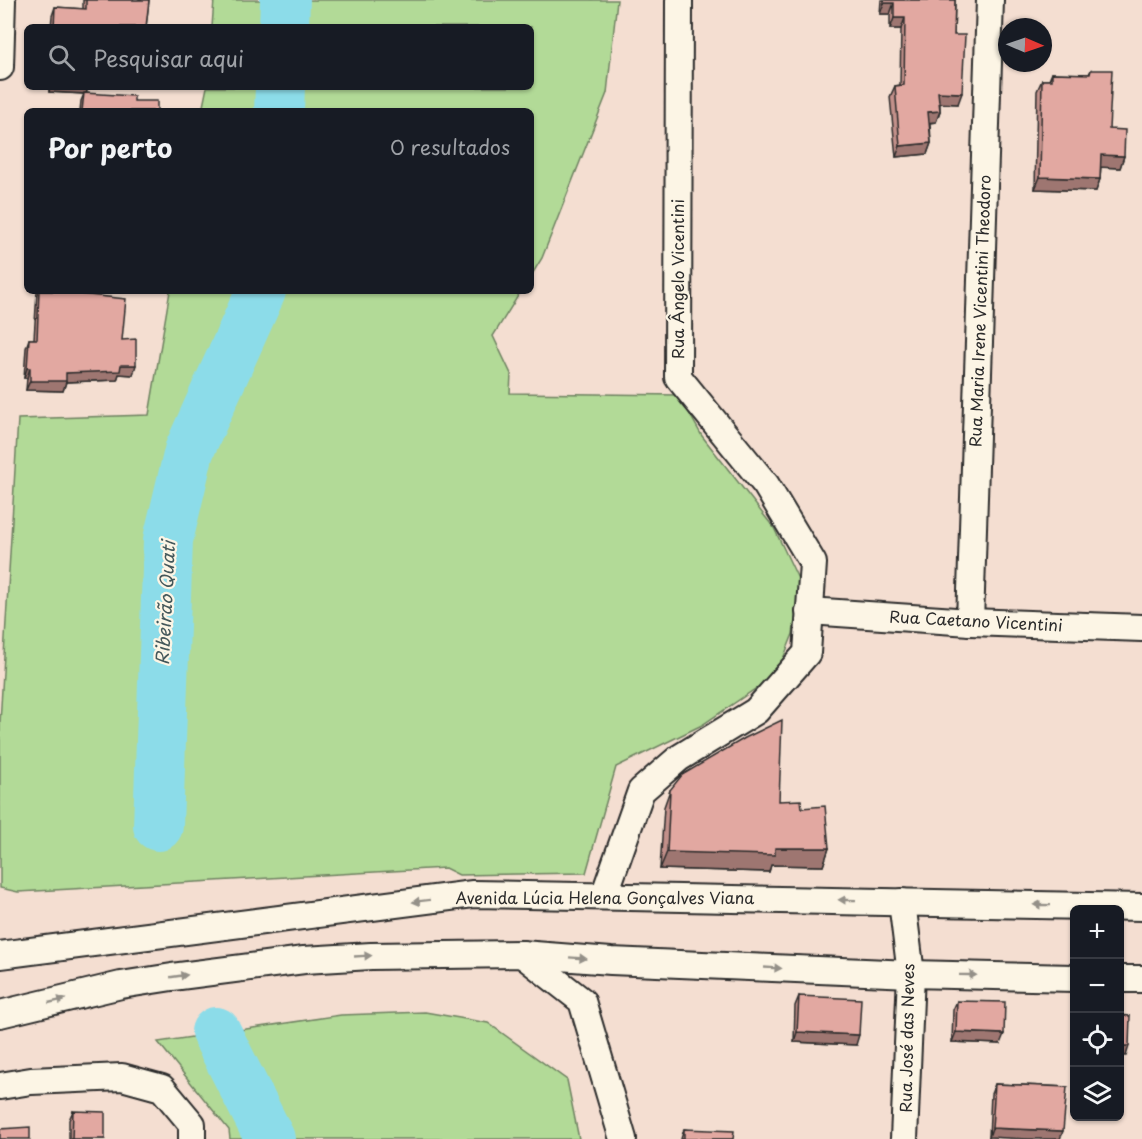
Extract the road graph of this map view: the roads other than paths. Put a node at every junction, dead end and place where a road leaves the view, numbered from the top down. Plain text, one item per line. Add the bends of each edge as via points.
1 (2, 0) edge
2 (679, 0) edge
3 (990, 0) edge
4 (0, 67) edge
5 (810, 611) junction
6 (970, 622) junction
7 (1142, 628) edge
8 (604, 896) junction
9 (902, 902) junction
10 (1142, 908) edge
11 (522, 954) junction
12 (0, 955) edge
13 (911, 974) junction
14 (1070, 978) edge
15 (1124, 979) edge
16 (1142, 980) edge
17 (0, 1014) edge
18 (0, 1086) edge
19 (192, 1139) edge
20 (623, 1139) edge
21 (904, 1139) edge

1 - 4 street
2 - 5 street, Rua Ângelo Vicentini via 678,376 766,485 813,562
3 - 6 street, Rua Maria Irene Vicentini Theodoro
5 - 6 street, Rua Caetano Vicentini
5 - 8 street, Rua Ângelo Vicentini via 807,653 756,711 679,758 640,791
6 - 7 street, Rua Caetano Vicentini
9 -> 8 street, Avenida Lúcia Helena Gonçalves Viana
8 -> 12 street, Avenida Lúcia Helena Gonçalves Viana via 473,894
10 -> 9 street, Avenida Lúcia Helena Gonçalves Viana
9 - 13 street, Rua José das Neves
11 -> 13 street
17 -> 11 street via 121,986 304,960
11 - 20 street via 582,1001
13 -> 14 street
13 - 21 street, Rua José das Neves
15 - 16 street
18 - 19 street via 122,1077 162,1088 192,1124

